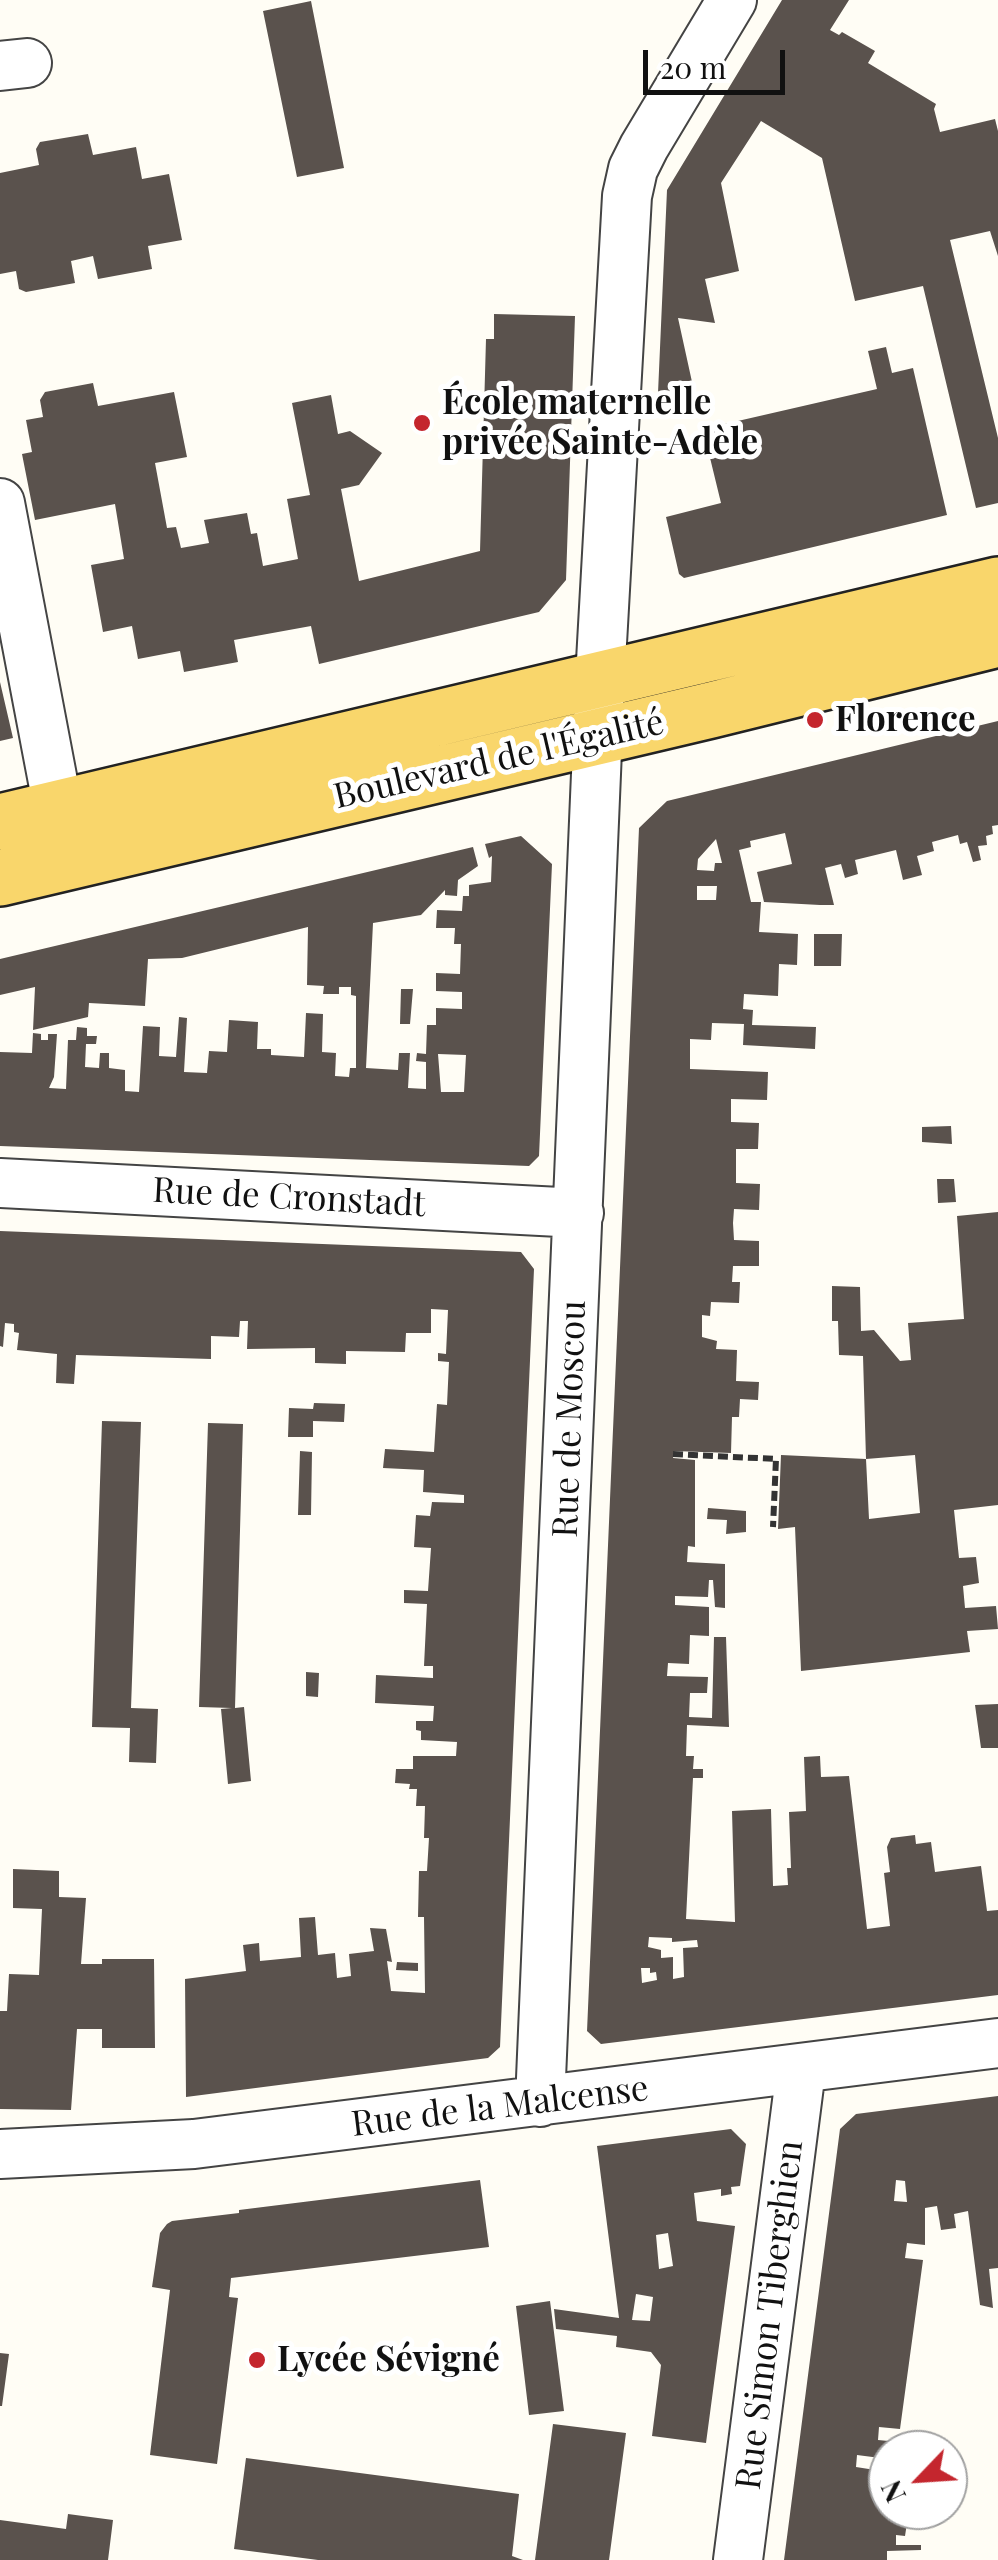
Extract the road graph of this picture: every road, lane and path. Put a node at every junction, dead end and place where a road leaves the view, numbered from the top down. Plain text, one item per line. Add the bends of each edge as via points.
1 (732, 0) edge
2 (0, 503) edge
3 (998, 585) edge
4 (998, 639) edge
5 (600, 679) junction
6 (598, 735) junction
7 (58, 808) junction
8 (0, 822) edge
9 (0, 878) edge
10 (0, 1183) edge
11 (578, 1213) junction
12 (673, 1454) dead end
13 (773, 1527) dead end
14 (998, 2043) edge
15 (801, 2070) junction
16 (540, 2102) junction
17 (0, 2154) edge
18 (738, 2560) edge

1 - 5 street, Rue de Moscou via 644,147 627,196
2 - 7 street
3 - 5 main road, Boulevard de l'Égalité
4 - 6 main road, Boulevard de l'Égalité
5 - 6 street, Rue de Moscou
5 - 7 main road, Boulevard de l'Égalité
6 - 9 main road, Boulevard de l'Égalité
6 - 11 street, Rue de Moscou
7 - 8 main road, Boulevard de l'Égalité
10 - 11 street, Rue de Cronstadt
11 - 16 street, Rue de Moscou
12 - 13 path via 776,1459
14 - 15 street, Rue de la Malcense
15 - 16 street, Rue de la Malcense
15 - 18 street, Rue Simon Tiberghien
16 - 17 street, Rue de la Malcense via 177,2145

